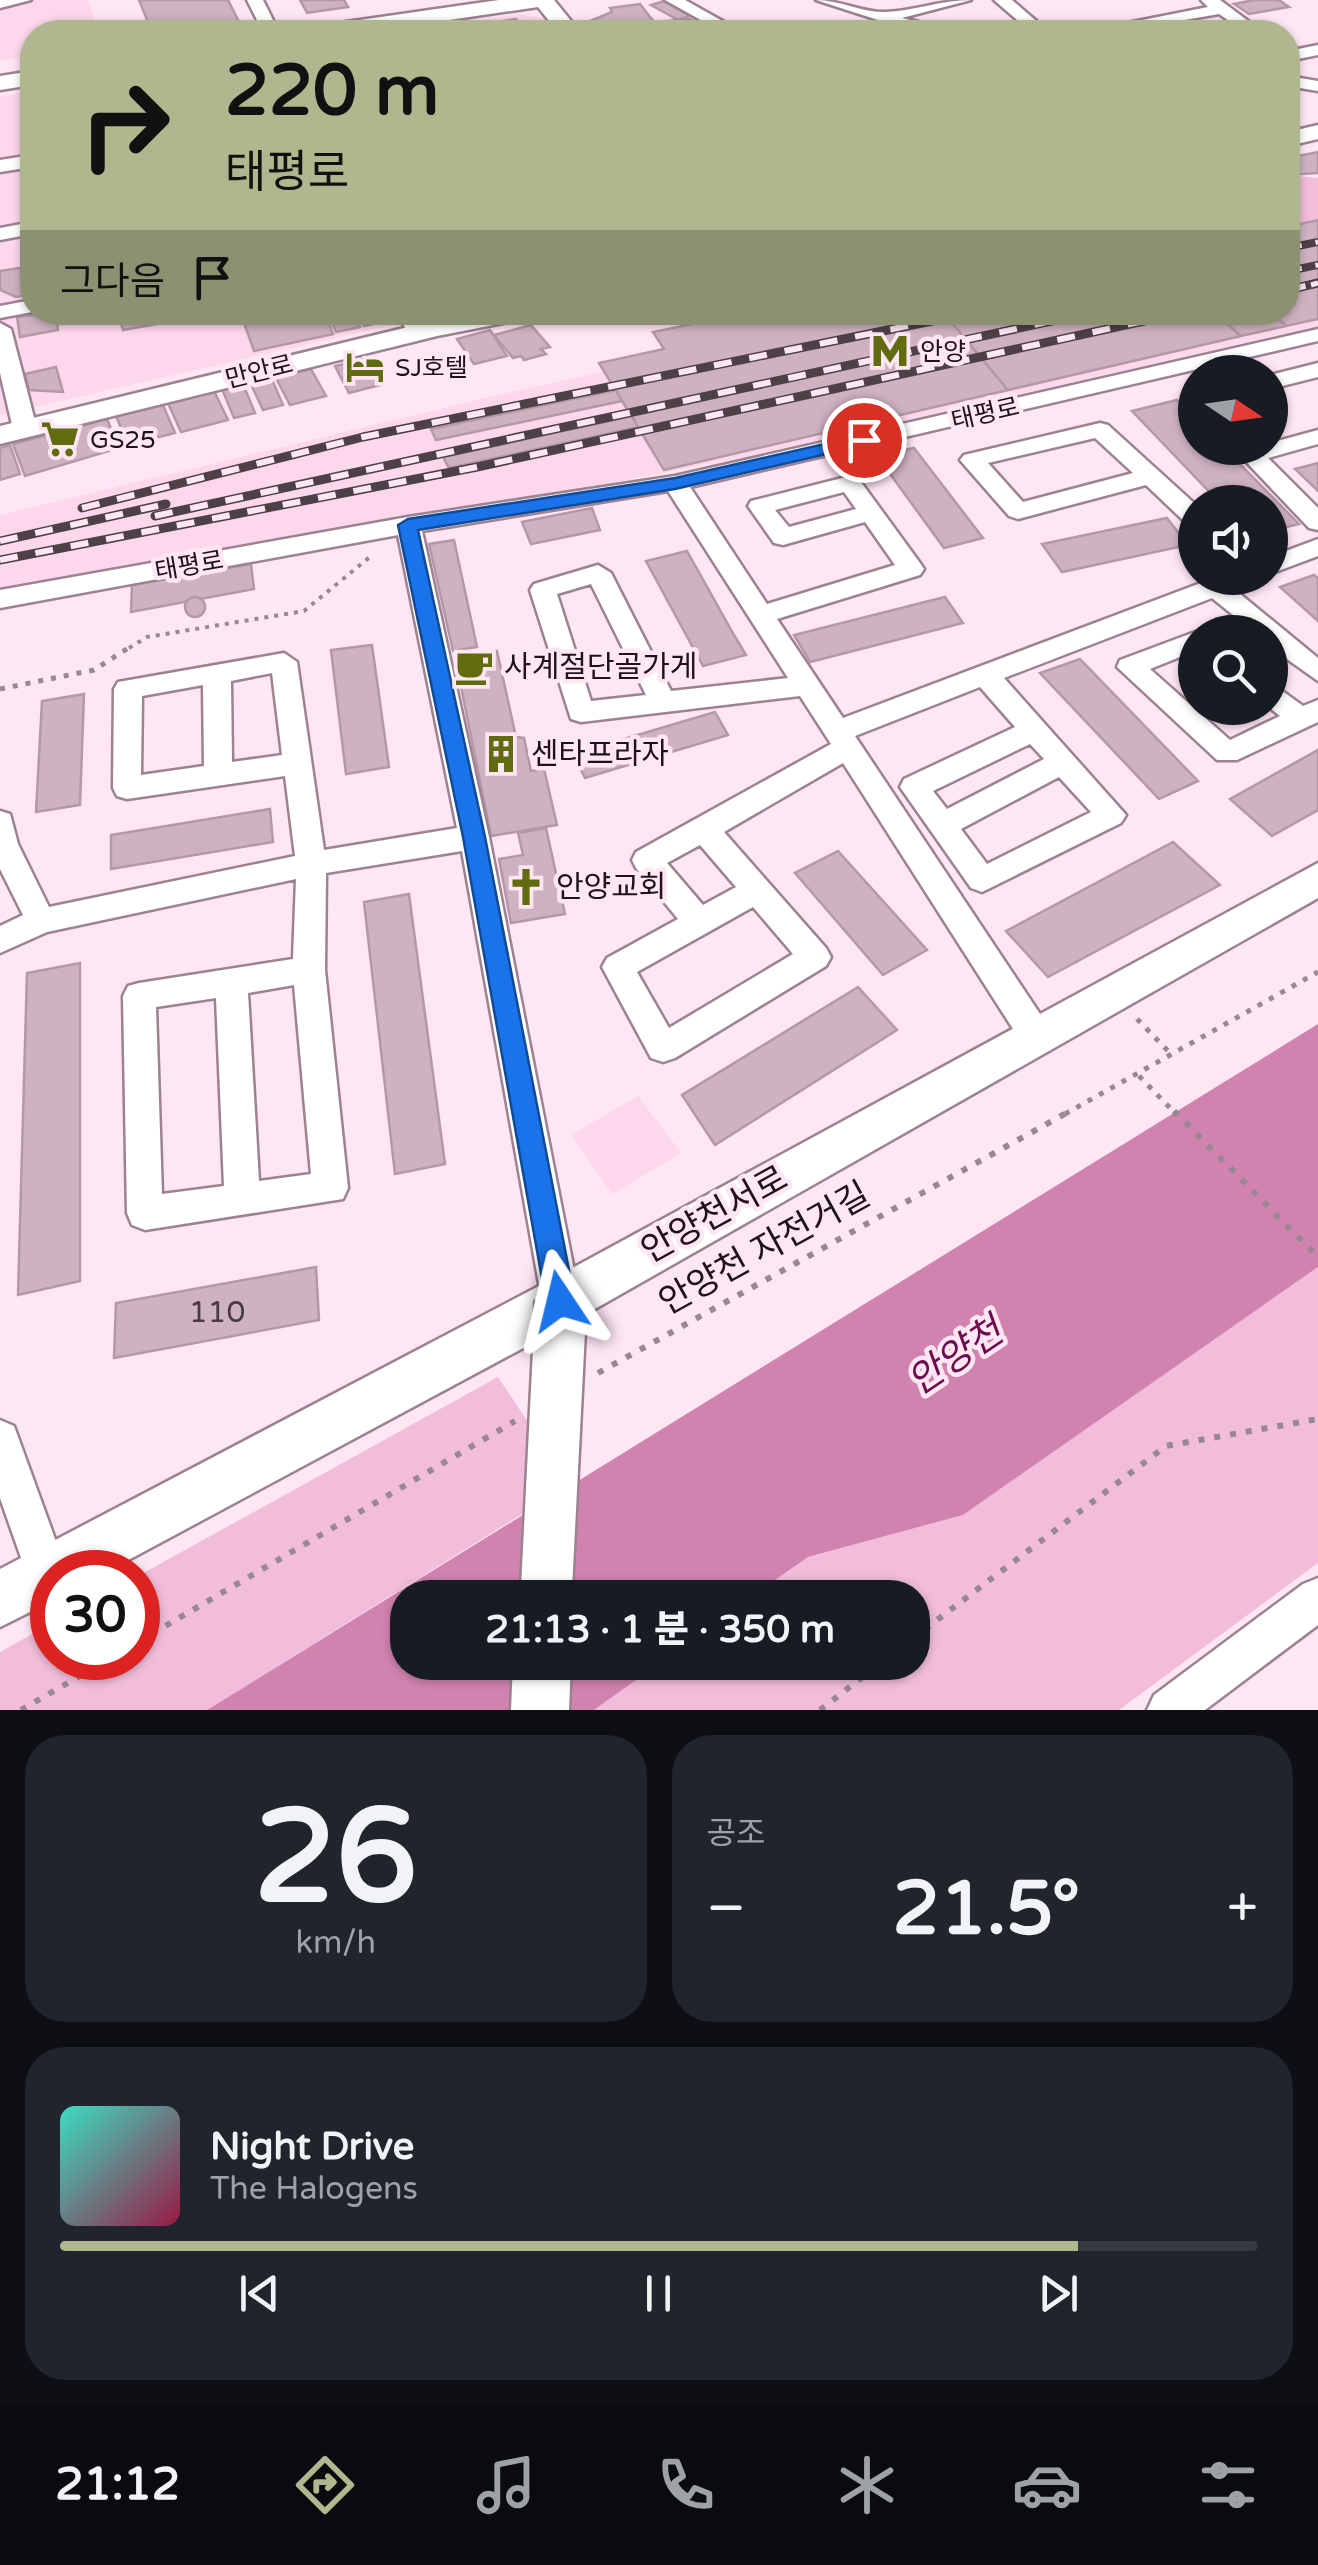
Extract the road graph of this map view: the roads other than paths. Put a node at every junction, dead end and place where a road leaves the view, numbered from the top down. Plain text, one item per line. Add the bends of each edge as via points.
1 (23, 0) edge
2 (543, 0) edge
3 (674, 0) edge
4 (824, 0) edge
5 (963, 0) edge
6 (1002, 0) edge
7 (0, 3) edge
8 (1215, 4) edge
9 (883, 19) junction
10 (407, 20) edge
11 (559, 20) edge
12 (712, 20) edge
13 (888, 20) edge
14 (1026, 20) edge
15 (1144, 20) edge
16 (1238, 20) edge
17 (417, 325) edge
18 (0, 330) edge
19 (1318, 335) edge
20 (1318, 370) edge
21 (1288, 378) edge
22 (12, 432) edge
23 (1318, 437) edge
24 (1288, 443) edge
25 (1263, 465) edge
26 (1147, 478) junction
27 (675, 483) junction
28 (1178, 504) edge
29 (872, 512) dead end
30 (1318, 522) edge
31 (408, 525) junction
32 (1318, 547) edge
33 (1288, 559) edge
34 (1191, 595) edge
35 (1237, 595) edge
36 (0, 599) edge
37 (764, 614) junction
38 (1253, 615) edge
39 (1178, 648) edge
40 (1288, 648) edge
41 (1318, 672) edge
42 (983, 673) junction
43 (218, 674) junction
44 (809, 686) junction
45 (663, 702) junction
46 (1178, 710) edge
47 (1195, 725) edge
48 (1287, 725) edge
49 (1034, 730) junction
50 (844, 739) junction
51 (1063, 762) junction
52 (300, 763) junction
53 (218, 775) junction
54 (0, 822) edge
55 (942, 825) junction
56 (704, 828) junction
57 (474, 837) junction
58 (311, 864) junction
59 (1318, 879) edge
60 (758, 890) junction
61 (40, 920) junction
62 (699, 922) junction
63 (0, 940) edge
64 (309, 970) junction
65 (231, 982) junction
66 (1034, 1033) junction
67 (242, 1200) junction
68 (560, 1301) junction
69 (0, 1440) edge
70 (38, 1550) edge
71 (91, 1550) edge
72 (547, 1580) edge
73 (30, 1583) edge
74 (0, 1599) edge
75 (1318, 1599) edge
76 (541, 1680) edge
77 (540, 1710) edge
78 (1169, 1710) edge

1 - 7 street
2 - 10 street
2 - 11 street
3 - 12 street
4 - 9 street
5 - 9 street
6 - 14 street
8 - 15 street
8 - 16 street
9 - 13 street
17 - 22 street, 만안로
18 - 22 street
19 - 27 street, 태평로 via 1177,378
20 - 21 street
23 - 24 street
25 - 30 street
26 - 26 street via 1100,430 972,460 1018,511
26 - 28 street
27 - 31 street, 태평로
27 - 37 street
29 - 37 street via 911,569
31 - 36 street, 태평로
31 - 57 street
32 - 33 street
34 - 42 street
35 - 38 street
37 - 44 street
39 - 46 street via 1130,667
40 - 41 street
42 - 49 street
42 - 50 street
43 - 52 street via 284,662
43 - 53 street
43 - 53 street via 128,689 128,788
44 - 45 street
44 - 50 street
45 - 45 street via 580,712 543,590 598,574
47 - 48 street via 1227,753
49 - 51 street
49 - 55 street via 914,788
50 - 56 street
50 - 66 street
51 - 55 street
51 - 55 street via 1111,814 982,880
52 - 53 street
52 - 58 street
54 - 61 street via 3,844
56 - 60 street
56 - 62 street via 647,860
57 - 58 street
57 - 68 street
58 - 61 street
58 - 64 street
59 - 66 street, 안양천서로
60 - 62 street
60 - 62 street via 815,956 663,1048 618,967
61 - 63 street
64 - 65 street
64 - 67 street via 330,1188
65 - 67 street
65 - 67 street via 140,996 145,1213
66 - 68 street, 안양천서로
68 - 71 street, 안양천서로
68 - 72 street, bridge
69 - 70 street
73 - 74 street, 안양천서로
75 - 78 street
76 - 77 street

